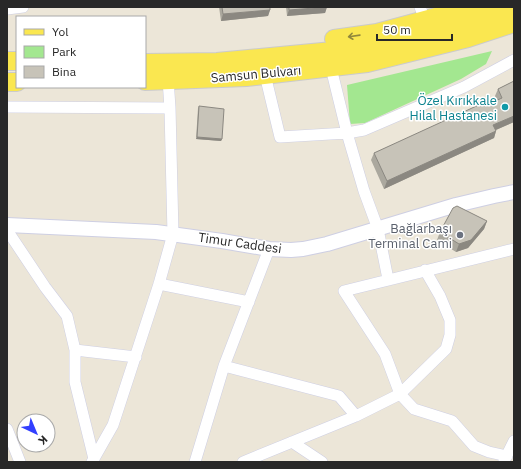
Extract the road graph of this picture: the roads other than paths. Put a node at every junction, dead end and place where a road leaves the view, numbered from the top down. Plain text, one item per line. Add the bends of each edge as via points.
1 (23, 7) edge
2 (473, 7) edge
3 (514, 7) edge
4 (7, 9) edge
5 (423, 14) edge
6 (514, 23) edge
7 (514, 33) edge
8 (365, 55) junction
9 (514, 60) edge
10 (148, 63) edge
11 (333, 76) junction
12 (174, 79) junction
13 (146, 81) edge
14 (267, 83) junction
15 (7, 107) edge
16 (170, 108) junction
17 (347, 133) junction
18 (514, 192) edge
19 (7, 225) edge
20 (378, 229) junction
21 (7, 230) edge
22 (173, 234) junction
23 (269, 249) junction
24 (514, 249) edge
25 (425, 270) junction
26 (388, 279) junction
27 (159, 284) junction
28 (249, 302) junction
29 (75, 350) junction
30 (136, 357) junction
31 (224, 366) junction
32 (400, 394) junction
33 (356, 416) junction
34 (7, 429) edge
35 (514, 441) edge
36 (292, 442) junction
37 (505, 459) edge
38 (93, 461) edge
39 (20, 462) edge
40 (195, 462) edge
41 (244, 462) edge
42 (322, 462) edge

1 - 4 street
2 - 5 main road
3 - 8 main road
5 -> 10 main road via 377,33 205,53
6 - 8 main road via 468,38
7 - 11 main road via 396,67
8 - 10 main road
8 - 12 main road, Samsun Bulvarı via 246,77
9 - 17 street via 464,87 364,130
11 - 14 main road
11 - 17 street
12 - 13 main road, Samsun Bulvarı
12 - 14 main road
12 - 16 street
14 - 17 street via 280,137
15 - 16 street
16 - 22 street
17 - 20 street
18 - 20 street, Timur Caddesi via 456,205
19 - 22 street, Timur Caddesi
20 - 23 street, Timur Caddesi via 303,249
20 - 26 street
21 - 29 street via 67,316
22 - 23 street, Timur Caddesi
22 - 27 street
23 - 28 street
24 - 25 street
25 - 26 street
25 - 32 street via 450,320 450,335 446,349
26 - 32 street via 344,291 385,354
27 - 28 street
27 - 30 street
28 - 31 street
29 - 30 street
29 - 38 street via 74,382
30 - 38 street via 113,425
31 - 33 street via 339,396
31 - 40 street
32 - 33 street
32 - 37 street via 414,409 452,421 474,446
33 - 36 street
34 - 39 street
35 - 37 street
36 - 41 street
36 - 42 street

